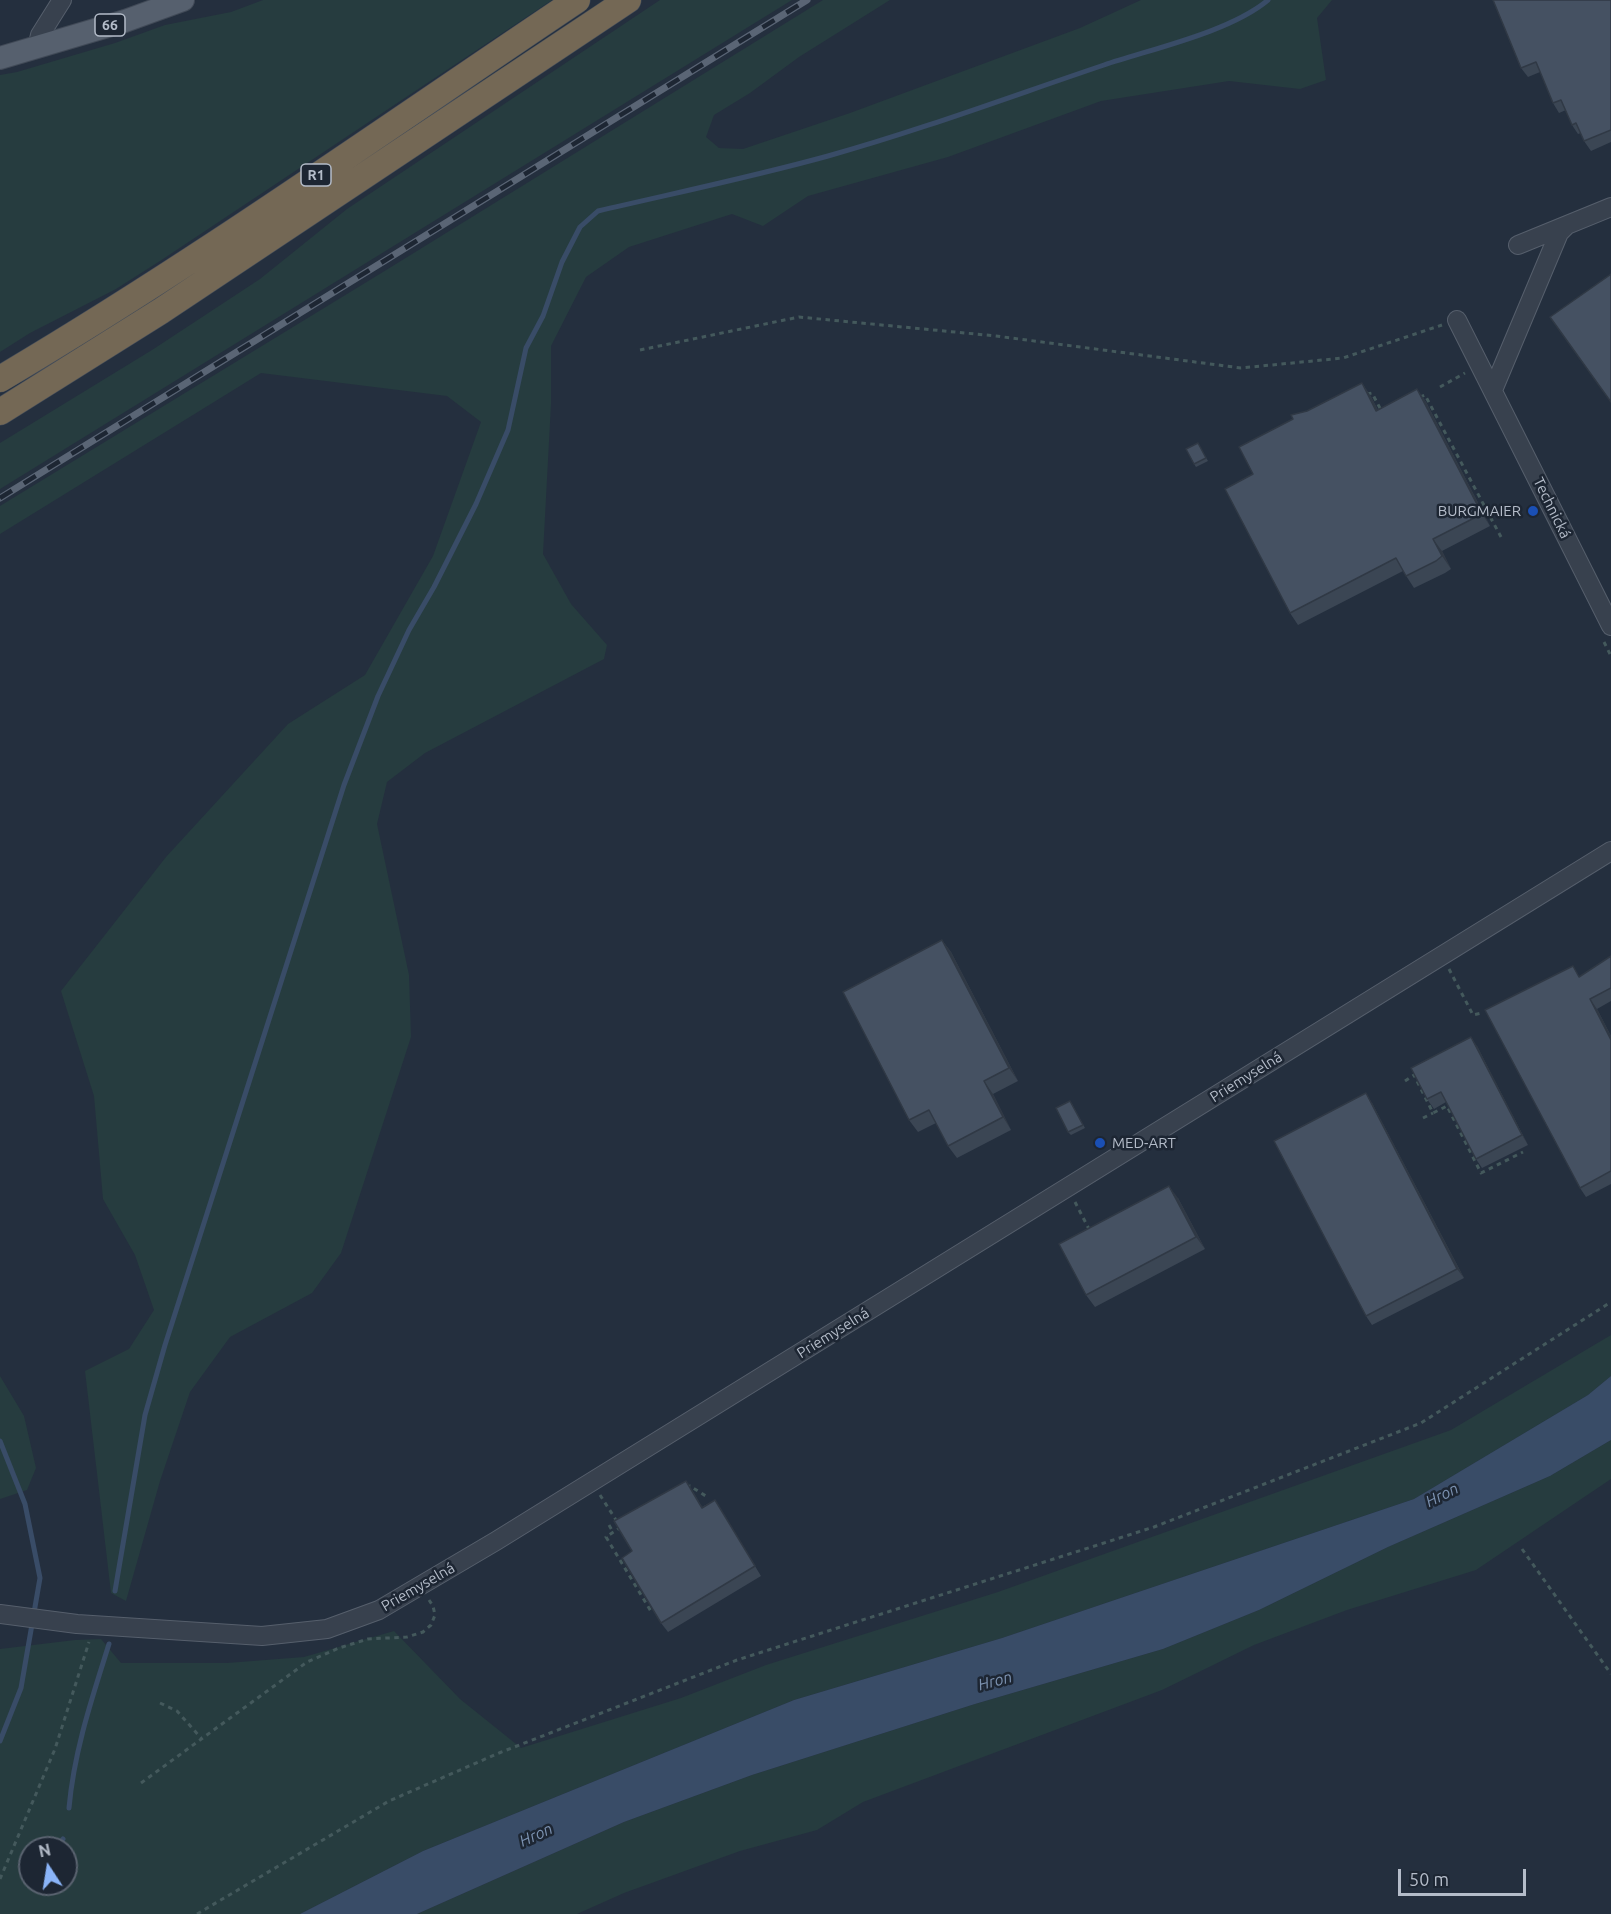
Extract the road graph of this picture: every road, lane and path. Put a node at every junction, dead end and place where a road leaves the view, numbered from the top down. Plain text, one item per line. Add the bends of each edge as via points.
1 (62, 0) edge
2 (183, 0) edge
3 (577, 0) edge
4 (628, 0) edge
5 (37, 48) junction
6 (0, 58) edge
7 (1611, 207) edge
8 (1566, 226) junction
9 (1518, 245) dead end
10 (1457, 320) joint
11 (640, 350) dead end
12 (1457, 377) dead end
13 (0, 379) edge
14 (1440, 387) dead end
15 (1493, 390) junction
16 (1358, 398) edge
17 (1416, 399) edge
18 (0, 411) edge
19 (1384, 416) edge
20 (1501, 537) dead end
21 (1611, 626) edge
22 (1611, 851) edge
23 (1447, 965) dead end
24 (1482, 1013) dead end
25 (1423, 1071) edge
26 (1414, 1075) junction
27 (1405, 1081) dead end
28 (1433, 1113) junction
29 (1423, 1118) dead end
30 (1523, 1152) dead end
31 (1073, 1198) dead end
32 (1095, 1239) edge
33 (1611, 1302) edge
34 (681, 1491) edge
35 (600, 1494) dead end
36 (709, 1498) dead end
37 (631, 1522) edge
38 (609, 1525) dead end
39 (621, 1528) junction
40 (613, 1532) junction
41 (1522, 1549) dead end
42 (622, 1563) junction
43 (617, 1566) dead end
44 (420, 1586) junction
45 (643, 1598) junction
46 (638, 1601) edge
47 (652, 1613) edge
48 (0, 1614) edge
49 (91, 1637) dead end
50 (1611, 1674) edge
51 (160, 1702) dead end
52 (201, 1738) junction
53 (141, 1783) dead end
54 (0, 1879) edge
55 (197, 1914) edge

1 - 5 street via 40,35
2 - 5 main road, 66
3 - 13 highway, R1 via 240,226
4 - 18 highway, R1 via 161,311
5 - 6 main road, 66
7 - 8 street
8 - 9 street
8 - 15 street via 1559,233
10 - 11 path via 1343,358 1241,368 996,336 799,317
10 - 15 street, Technická
12 - 14 path
15 - 21 street, Technická
16 - 19 path via 1372,393
17 - 20 path via 1425,395
22 - 44 street, Priemyselná
23 - 24 path via 1473,1015
25 - 26 path
26 - 27 path
26 - 28 path
28 - 29 path
28 - 30 path via 1447,1106 1481,1173
31 - 32 path
33 - 55 path via 1421,1423 1154,1527 737,1660 499,1753 389,1801
34 - 36 path via 690,1485
35 - 39 path
37 - 39 path
38 - 40 path
39 - 40 path
40 - 42 path via 606,1537
41 - 50 path
42 - 43 path
42 - 45 path
44 - 48 street, Priemyselná via 346,1624 293,1634 262,1636 76,1624
44 - 52 path via 435,1615 423,1632 368,1639 307,1662
45 - 46 path
45 - 47 path
49 - 54 path via 55,1749
51 - 52 path via 177,1711
52 - 53 path

